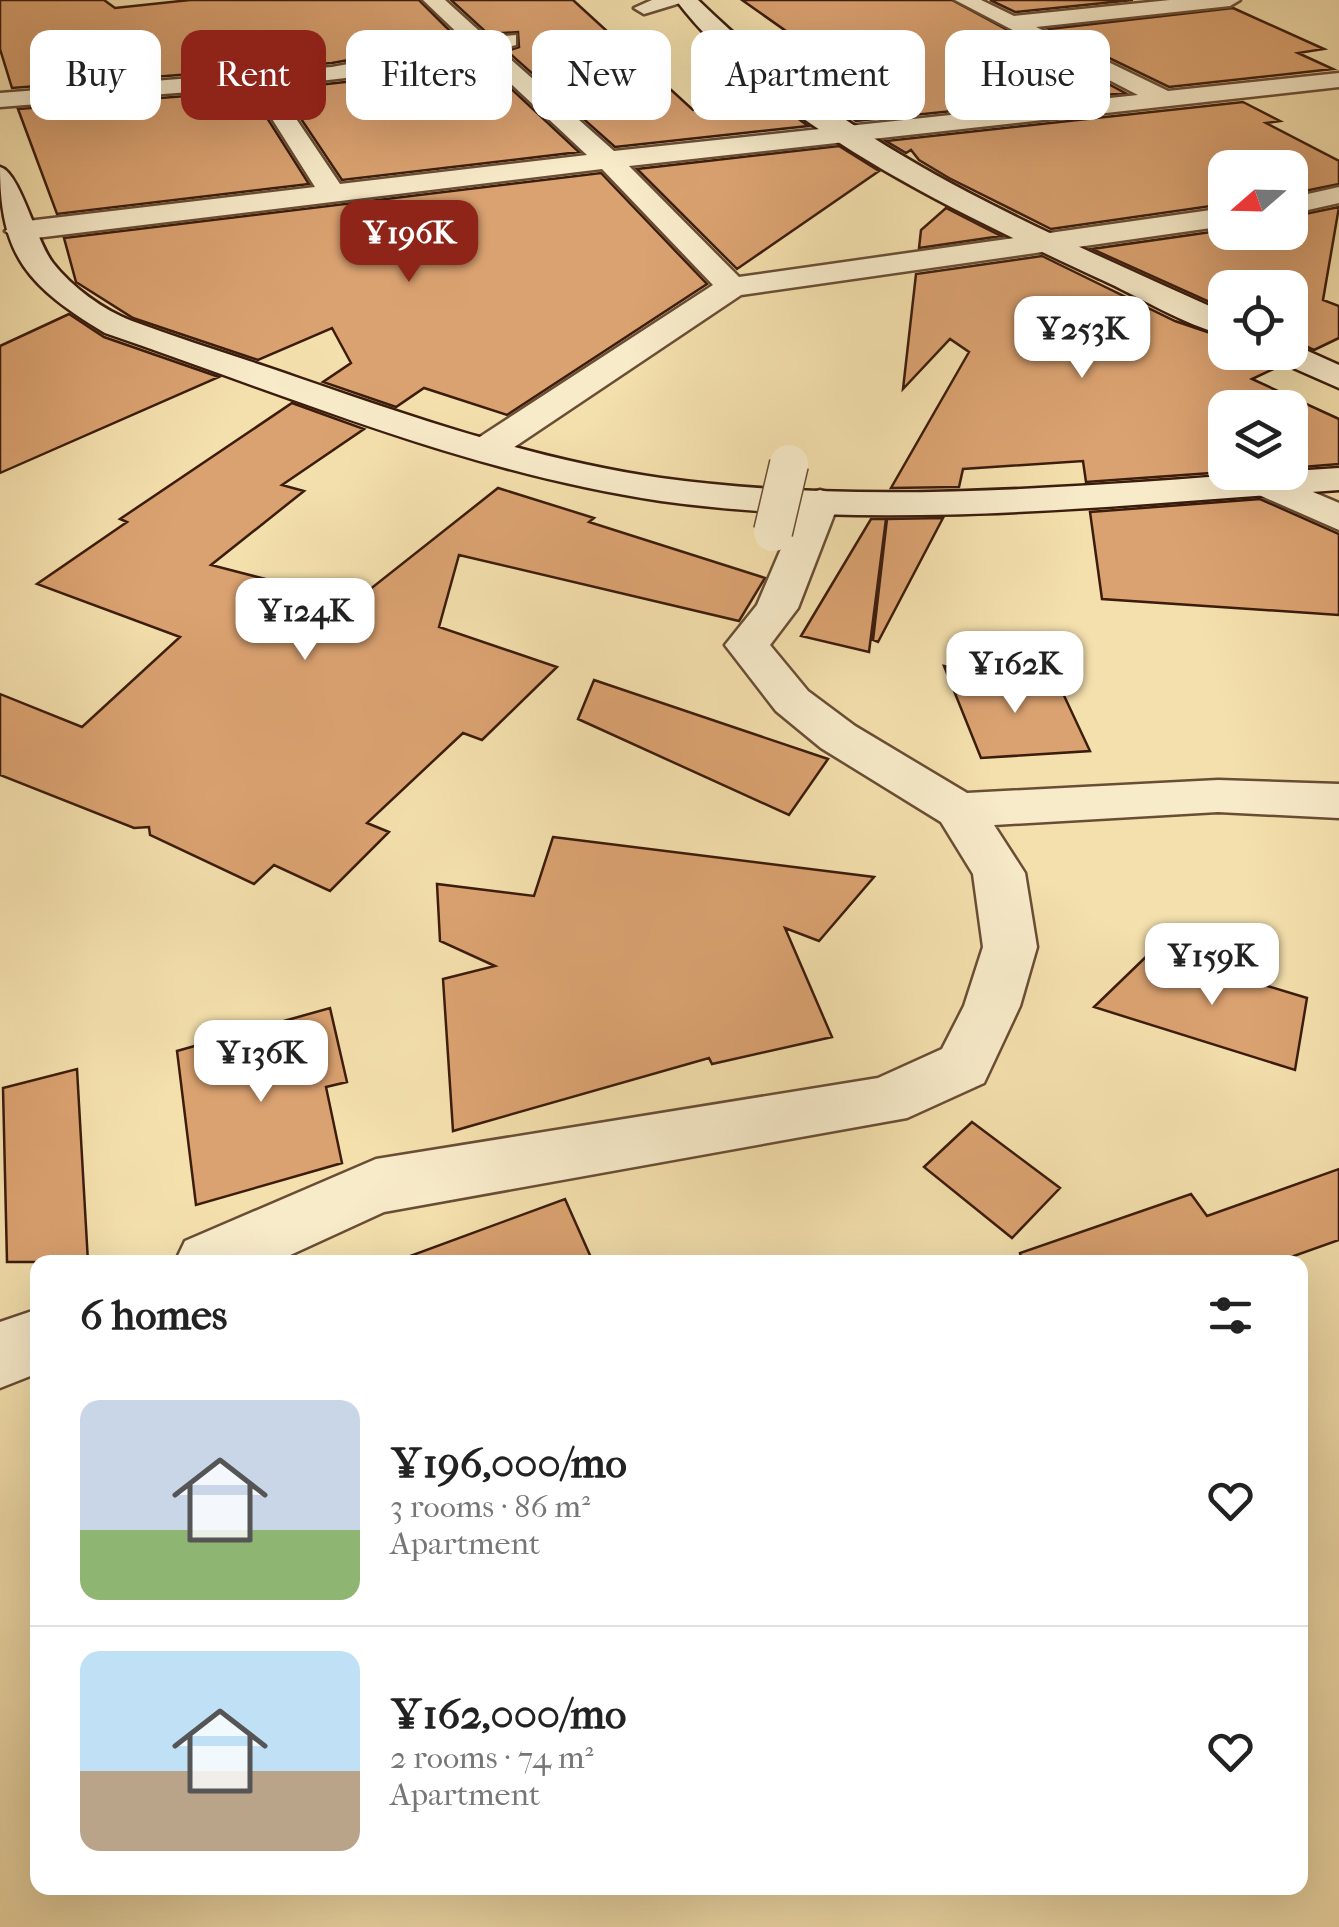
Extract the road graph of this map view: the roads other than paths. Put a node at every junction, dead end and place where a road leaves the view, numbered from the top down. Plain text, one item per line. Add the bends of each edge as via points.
1 (432, 0) edge
2 (683, 0) edge
3 (965, 0) edge
4 (1230, 0) edge
5 (1139, 5) edge
6 (644, 8) dead end
7 (1011, 23) junction
8 (464, 30) edge
9 (512, 74) edge
10 (1339, 80) edge
11 (181, 86) edge
12 (0, 100) edge
13 (1167, 100) junction
14 (285, 120) edge
15 (844, 134) junction
16 (608, 160) junction
17 (0, 175) edge
18 (332, 193) junction
19 (1339, 196) edge
20 (1308, 202) edge
21 (1208, 220) edge
22 (1308, 226) edge
23 (1323, 228) dead end
24 (10, 234) edge
25 (1039, 240) junction
26 (732, 287) junction
27 (1208, 317) edge
28 (1308, 363) edge
29 (1339, 378) edge
30 (485, 450) junction
31 (806, 479) junction
32 (1339, 479) edge
33 (1308, 481) edge
34 (1208, 486) edge
35 (1278, 490) edge
36 (1339, 518) edge
37 (773, 532) dead end
38 (1339, 801) edge
39 (959, 810) junction
40 (223, 1255) edge

1 - 8 street
2 - 6 street
2 - 15 street via 736,52
3 - 7 street
4 - 5 street
5 - 7 street
7 - 13 street
9 - 16 street
10 - 13 street
11 - 12 street
13 - 15 street
14 - 18 street
15 - 16 street
15 - 25 street
16 - 18 street
16 - 26 street
17 - 24 street
18 - 24 street
19 - 20 street
21 - 25 street
22 - 23 street
24 - 30 street via 65,298 116,326
25 - 26 street
25 - 27 street
26 - 30 street
28 - 29 street
30 - 31 street via 660,488
31 - 34 street via 986,500
31 - 37 street, bridge
31 - 39 street via 777,608 747,646 792,700 838,737
32 - 33 street
35 - 36 street
38 - 39 street via 1218,796
39 - 40 street via 999,873 1010,947 964,1066 886,1100 376,1186

